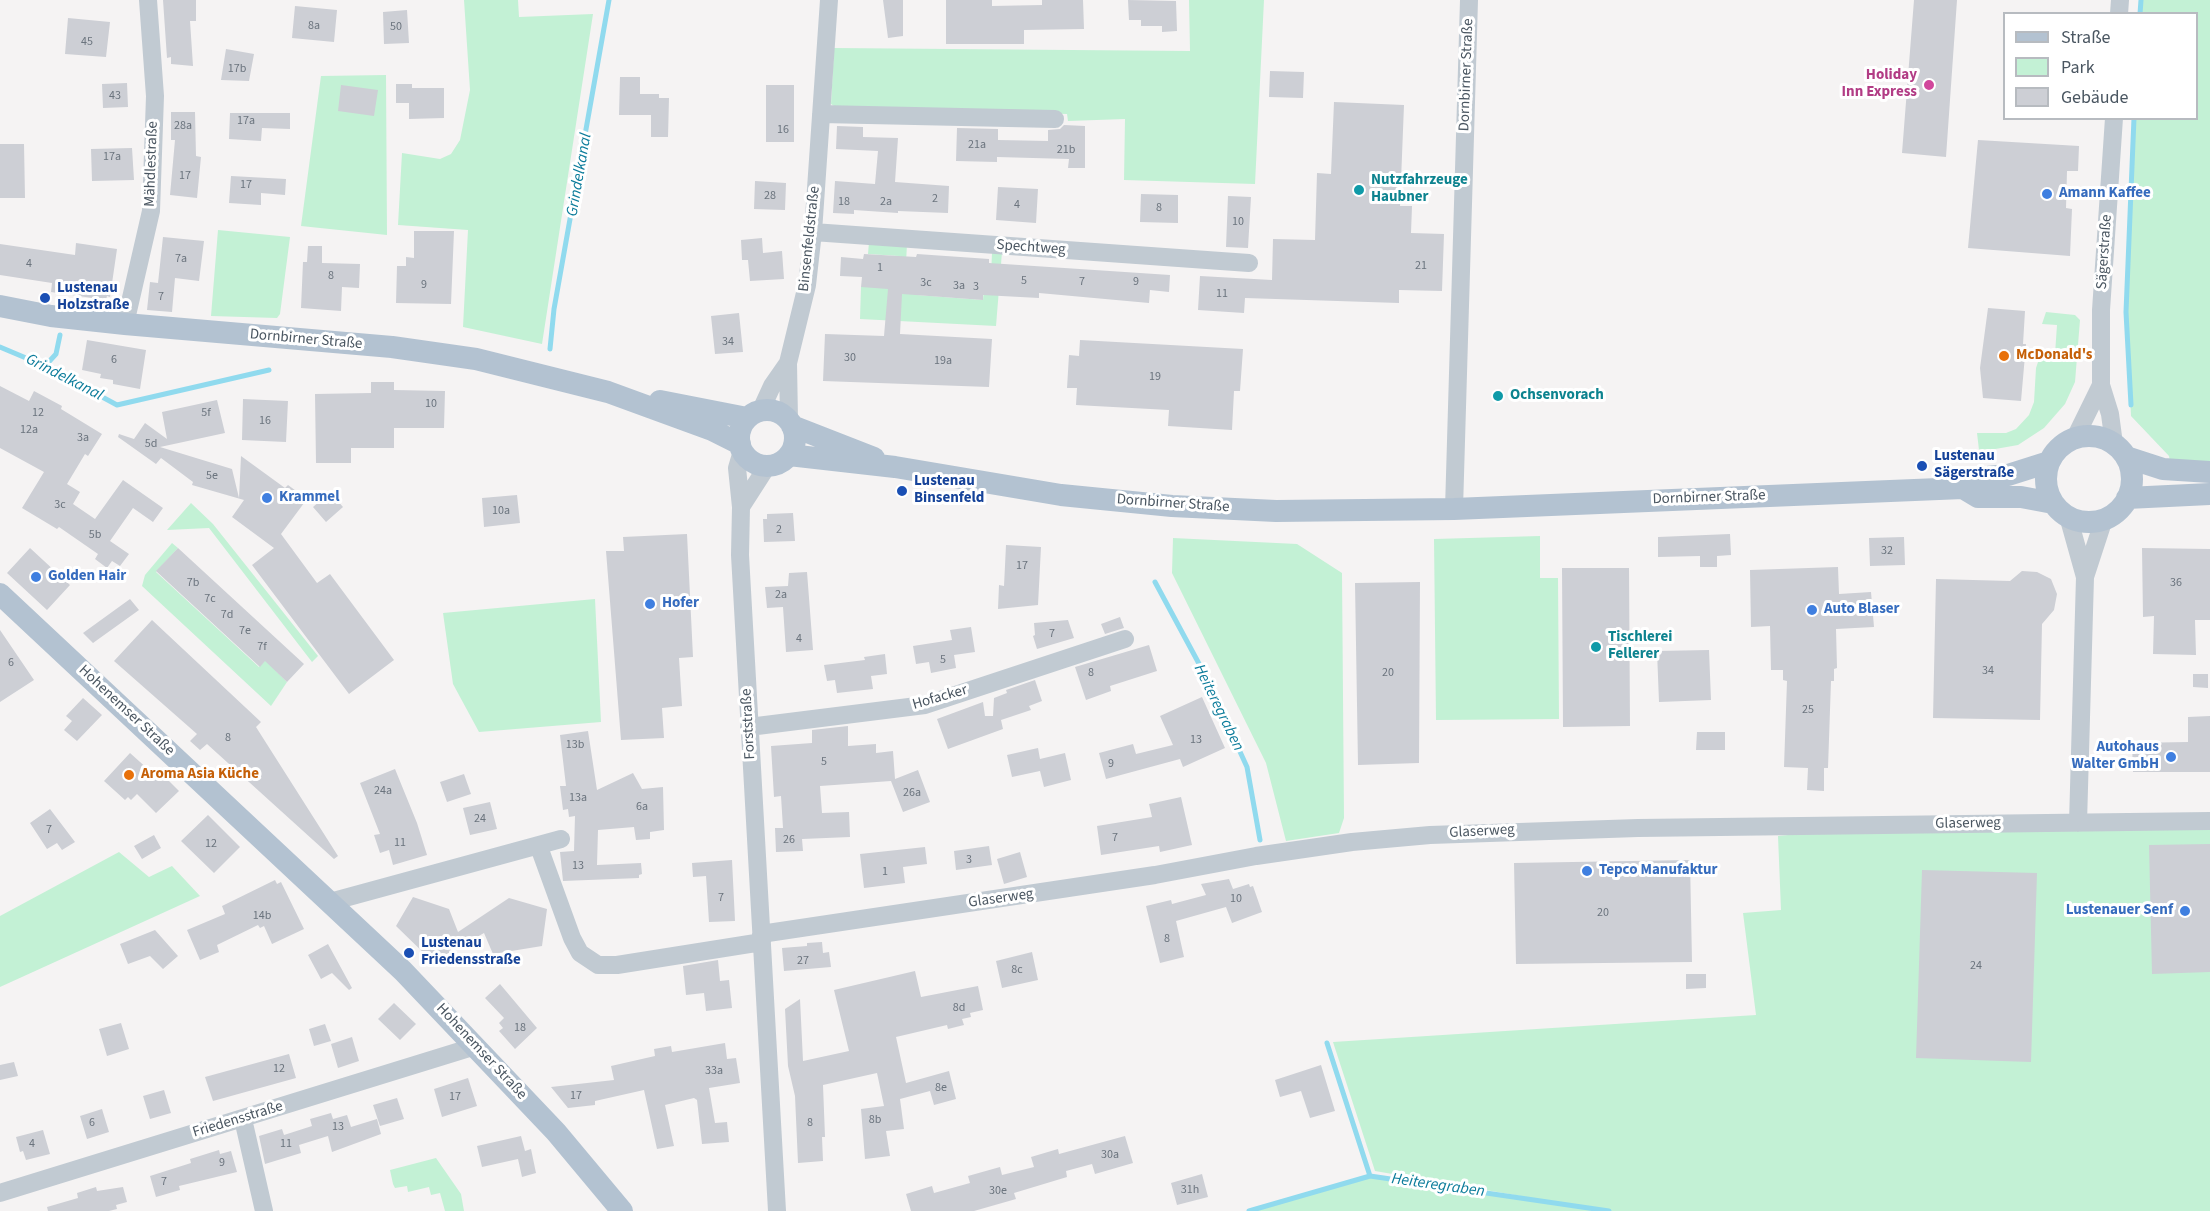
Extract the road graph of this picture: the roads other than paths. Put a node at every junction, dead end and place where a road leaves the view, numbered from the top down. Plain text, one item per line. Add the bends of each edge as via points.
1 (148, 0) edge
2 (829, 0) edge
3 (1469, 0) edge
4 (821, 114) junction
5 (1055, 119) dead end
6 (2114, 120) edge
7 (813, 231) junction
8 (1249, 263) dead end
9 (0, 306) edge
10 (125, 324) junction
11 (788, 363) junction
12 (2100, 385) junction
13 (608, 392) junction
14 (754, 414) junction
15 (790, 423) junction
16 (2075, 438) junction
17 (741, 447) junction
18 (2120, 450) junction
19 (789, 455) junction
20 (2049, 462) junction
21 (768, 465) junction
22 (895, 467) junction
23 (2210, 471) edge
24 (1963, 488) junction
25 (2210, 494) edge
26 (2127, 498) junction
27 (741, 507) junction
28 (1454, 509) junction
29 (2061, 509) junction
30 (2107, 517) junction
31 (2085, 578) junction
32 (0, 594) edge
33 (1125, 639) dead end
34 (749, 727) junction
35 (2210, 820) edge
36 (2078, 823) junction
37 (561, 839) dead end
38 (539, 847) junction
39 (330, 902) junction
40 (762, 938) junction
41 (476, 1046) junction
42 (243, 1119) junction
43 (0, 1193) edge
44 (264, 1211) edge
45 (622, 1211) edge
46 (777, 1211) edge

1 - 10 street, Mähdlestraße via 155,96 151,211
2 - 4 street, Binsenfeldstraße
3 - 28 street, Dornbirner Straße
4 - 5 street
4 - 7 street, Binsenfeldstraße
6 - 12 street, Sägerstraße
7 - 8 street, Spechtweg
7 - 11 street, Binsenfeldstraße via 807,285
9 - 10 main road, Dornbirner Straße
10 - 13 main road, Dornbirner Straße via 392,347 476,359
11 - 14 street, Binsenfeldstraße
11 - 15 street, Binsenfeldstraße
12 - 16 street, Sägerstraße
12 - 18 street, Sägerstraße
13 - 14 main road, Dornbirner Straße
13 - 17 main road, Dornbirner Straße via 712,430
14 - 15 main road, Dornbirner Straße via 771,410
14 - 17 main road via 742,425
15 - 19 main road via 794,446
15 - 22 main road, Dornbirner Straße
16 - 18 main road via 2097,437
16 - 20 main road, Dornbirner Straße via 2055,452
17 - 21 main road, Dornbirner Straße via 753,461
17 - 27 street, Forststraße via 737,468
18 - 23 main road via 2163,469
18 - 26 main road via 2131,477
19 - 21 main road
19 - 22 main road, Dornbirner Straße
20 - 24 main road, Dornbirner Straße via 1977,478
20 - 29 main road via 2047,490
21 - 27 street
22 - 28 main road, Dornbirner Straße via 1031,491 1172,506 1276,511
24 - 28 main road, Dornbirner Straße
24 - 29 main road, Dornbirner Straße via 1978,497 2020,497
25 - 26 main road
26 - 30 main road
27 - 34 street, Forststraße
29 - 30 main road, Dornbirner Straße via 2087,521
29 - 31 street
30 - 31 street
31 - 36 street
32 - 39 main road, Hohenemser Straße
33 - 34 street, Hofacker via 925,705
34 - 40 street, Forststraße
35 - 36 street, Glaserweg
36 - 40 street, Glaserweg via 1638,828 1430,835 1256,856
37 - 38 street
38 - 39 street
38 - 40 street via 572,938 580,952 597,965 617,965
39 - 41 main road, Hohenemser Straße
40 - 46 street, Forststraße
41 - 42 street, Friedensstraße
41 - 45 main road, Hohenemser Straße
42 - 43 street, Friedensstraße
42 - 44 street

